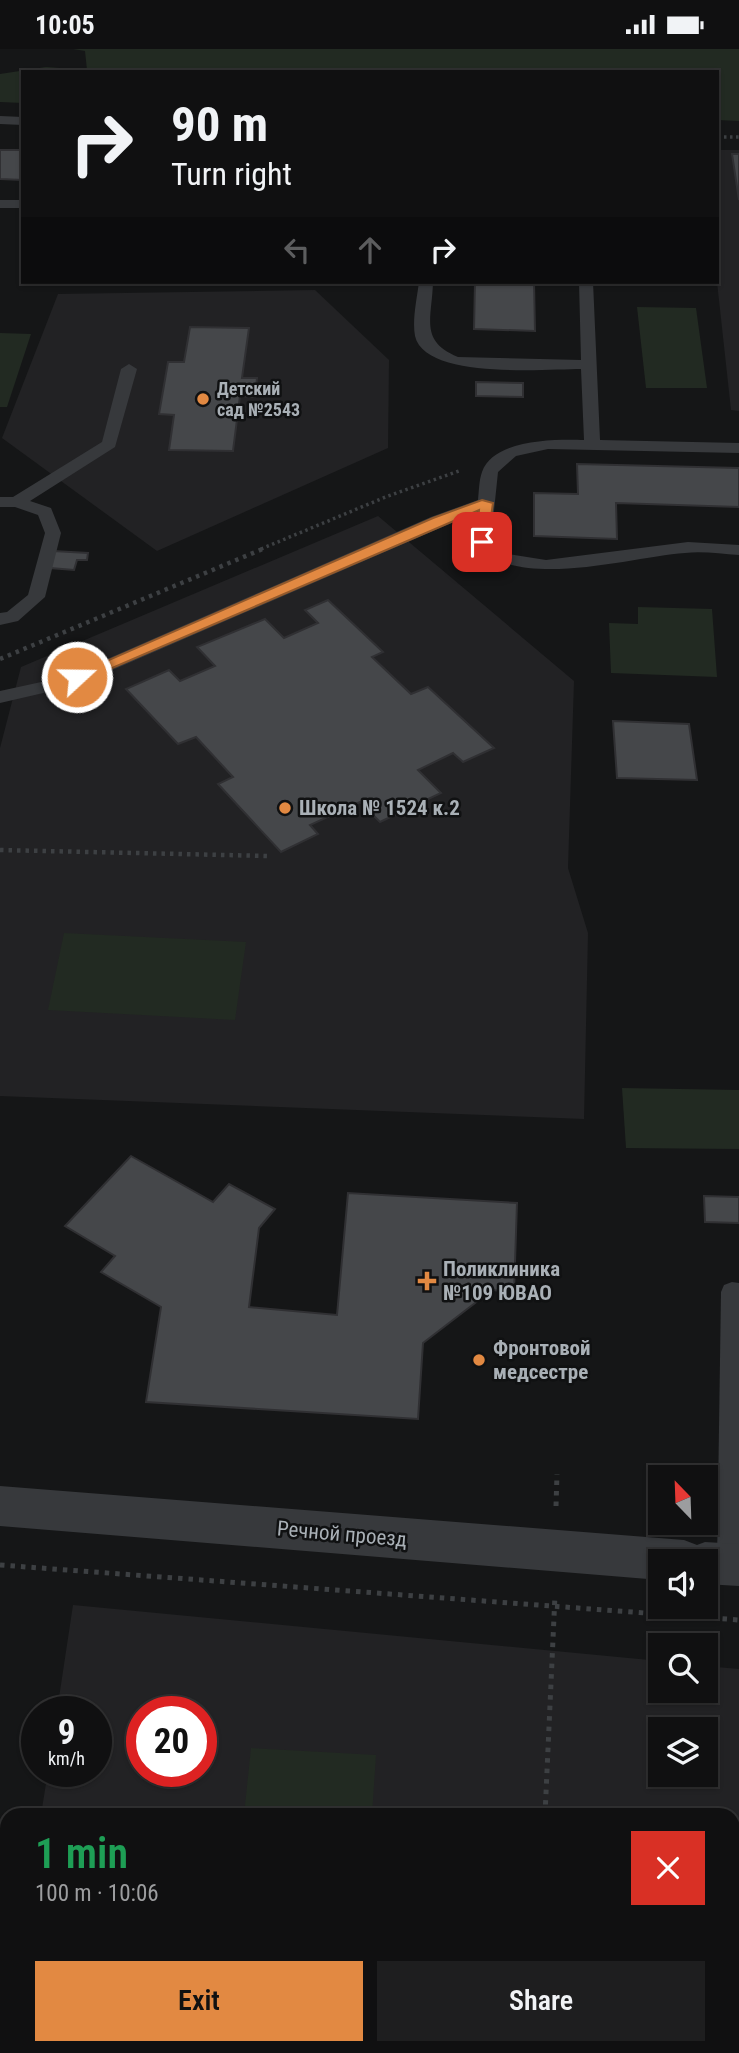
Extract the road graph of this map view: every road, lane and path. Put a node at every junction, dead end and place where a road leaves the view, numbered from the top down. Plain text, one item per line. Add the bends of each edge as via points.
1 (0, 120) edge
2 (21, 121) edge
3 (719, 137) edge
4 (739, 137) edge
5 (0, 204) edge
6 (21, 204) edge
7 (426, 284) edge
8 (586, 284) edge
9 (589, 365) junction
10 (129, 369) dead end
11 (592, 445) junction
12 (739, 448) edge
13 (511, 452) junction
14 (8, 502) edge
15 (486, 503) junction
16 (739, 550) edge
17 (0, 619) edge
18 (0, 659) edge
19 (0, 697) edge
20 (0, 850) edge
21 (269, 856) dead end
22 (739, 1293) edge
23 (557, 1474) dead end
24 (0, 1507) edge
25 (556, 1551) junction
26 (648, 1558) edge
27 (725, 1564) edge
28 (0, 1565) edge
29 (555, 1606) junction
30 (739, 1620) edge
31 (545, 1808) edge

1 - 2 lane
3 - 4 path
5 - 6 lane
7 - 9 lane via 423,337 434,352 456,362
8 - 9 lane
9 - 11 lane
10 - 14 lane via 108,444
11 - 12 lane
11 - 13 lane via 548,444
13 - 15 lane via 490,471
13 - 18 path via 388,496
14 - 17 lane via 45,512 53,533 36,597 12,617
15 - 16 lane via 482,542 503,558 546,565 688,547
15 - 19 lane via 95,671
20 - 21 path
22 - 27 lane via 732,1292
23 - 25 path
24 - 25 street, Речной проезд
25 - 26 street, Речной проезд
25 - 29 path
28 - 29 path
29 - 30 path
29 - 31 path

